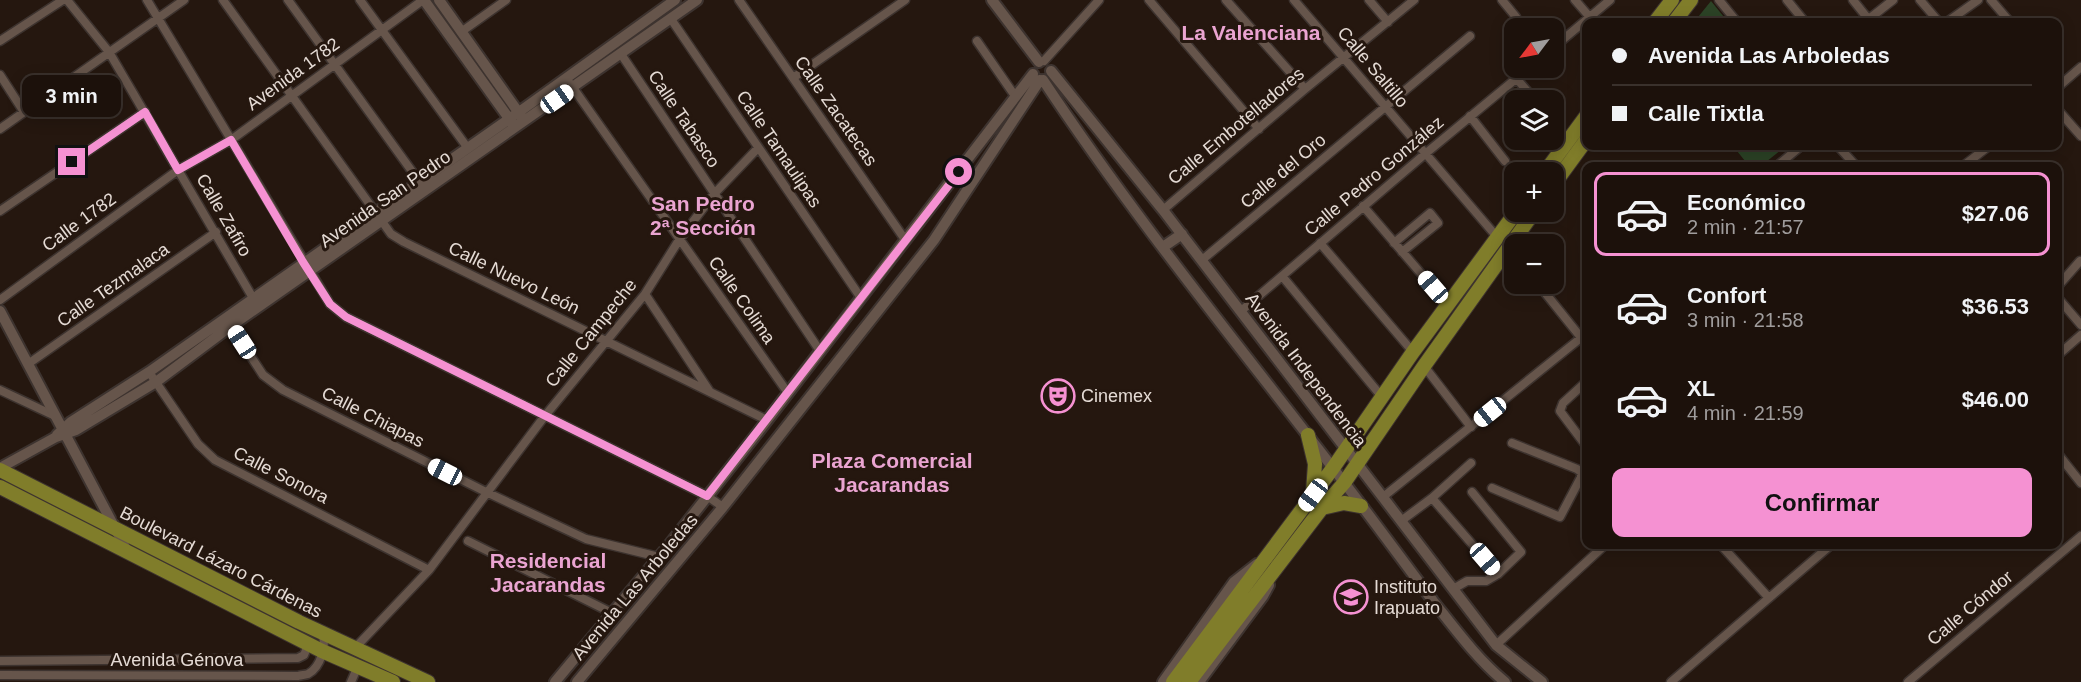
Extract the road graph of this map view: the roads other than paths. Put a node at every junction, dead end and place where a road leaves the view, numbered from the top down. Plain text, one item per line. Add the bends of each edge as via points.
1 (65, 0) edge
2 (147, 0) edge
3 (184, 0) edge
4 (223, 0) edge
5 (288, 0) edge
6 (360, 0) edge
7 (424, 0) edge
8 (439, 0) edge
9 (506, 0) edge
10 (675, 0) edge
11 (697, 0) edge
12 (739, 0) edge
13 (905, 0) edge
14 (992, 0) edge
15 (1099, 0) edge
16 (1149, 0) edge
17 (1226, 0) edge
18 (1294, 0) edge
19 (1369, 0) edge
20 (1414, 0) edge
21 (1502, 0) edge
22 (1575, 0) edge
23 (1610, 0) edge
24 (1672, 0) edge
25 (1691, 0) edge
26 (1719, 0) edge
27 (1787, 0) edge
28 (1853, 0) edge
29 (1893, 0) edge
30 (1920, 0) edge
31 (1978, 0) edge
32 (1990, 0) edge
33 (1516, 17) dead end
34 (158, 18) junction
35 (1590, 18) edge
36 (1594, 18) edge
37 (1658, 18) edge
38 (1677, 18) edge
39 (1734, 18) edge
40 (1802, 18) edge
41 (1865, 18) edge
42 (1871, 18) edge
43 (1936, 18) edge
44 (1953, 18) edge
45 (2006, 18) edge
46 (671, 19) junction
47 (1388, 22) junction
48 (1582, 27) edge
49 (382, 30) junction
50 (461, 32) junction
51 (1470, 36) dead end
52 (977, 40) dead end
53 (1564, 40) edge
54 (0, 41) edge
55 (108, 52) junction
56 (621, 54) junction
57 (1344, 57) junction
58 (1041, 61) junction
59 (335, 64) junction
60 (2081, 67) edge
61 (1051, 71) junction
62 (0, 75) edge
63 (566, 78) junction
64 (793, 78) junction
65 (1038, 78) junction
66 (1516, 78) joint
67 (2062, 81) edge
68 (573, 88) junction
69 (1305, 89) junction
70 (1526, 90) edge
71 (292, 95) junction
72 (1015, 96) junction
73 (1385, 107) junction
74 (24, 112) junction
75 (145, 112) junction
76 (2062, 115) edge
77 (1470, 116) junction
78 (517, 120) junction
79 (1582, 122) edge
80 (0, 129) edge
81 (1259, 129) junction
82 (1104, 136) junction
83 (1564, 136) edge
84 (2081, 136) edge
85 (231, 140) junction
86 (1568, 141) junction
87 (1582, 146) edge
88 (467, 147) junction
89 (1090, 147) junction
90 (758, 148) junction
91 (1796, 150) edge
92 (1842, 150) edge
93 (1984, 150) edge
94 (1425, 154) junction
95 (1505, 160) dead end
96 (1552, 162) edge
97 (1782, 162) edge
98 (1852, 162) edge
99 (1968, 162) edge
100 (178, 170) junction
101 (1564, 170) edge
102 (419, 181) junction
103 (714, 194) junction
104 (1363, 206) junction
105 (1163, 210) junction
106 (0, 211) edge
107 (378, 217) junction
108 (1526, 222) edge
109 (216, 232) junction
110 (1182, 234) junction
111 (1517, 234) edge
112 (679, 240) junction
113 (906, 241) junction
114 (1320, 243) junction
115 (1394, 243) junction
116 (1504, 243) edge
117 (1163, 247) junction
118 (1504, 249) edge
119 (1504, 250) edge
120 (1402, 252) junction
121 (1202, 260) junction
122 (2080, 261) edge
123 (888, 263) junction
124 (307, 267) junction
125 (1282, 276) junction
126 (904, 277) junction
127 (2062, 281) edge
128 (645, 294) junction
129 (1547, 294) edge
130 (253, 298) junction
131 (861, 298) junction
132 (0, 300) edge
133 (2062, 303) edge
134 (1448, 305) junction
135 (0, 311) edge
136 (1241, 311) junction
137 (2081, 325) edge
138 (231, 326) junction
139 (1582, 335) edge
140 (2081, 335) edge
141 (1582, 340) edge
142 (604, 342) junction
143 (820, 351) junction
144 (1413, 352) junction
145 (2062, 352) edge
146 (28, 364) junction
147 (1424, 366) junction
148 (149, 372) junction
149 (156, 381) junction
150 (1582, 386) edge
151 (0, 390) edge
152 (710, 392) junction
153 (788, 393) junction
154 (1382, 397) junction
155 (55, 416) junction
156 (544, 417) junction
157 (767, 420) junction
158 (1472, 428) junction
159 (61, 433) junction
160 (1308, 435) junction
161 (1582, 440) edge
162 (1512, 443) dead end
163 (1346, 448) junction
164 (2062, 459) edge
165 (1471, 463) dead end
166 (1357, 464) junction
167 (1333, 468) junction
168 (0, 469) edge
169 (1582, 474) edge
170 (1344, 483) junction
171 (2081, 483) edge
172 (0, 487) edge
173 (1492, 488) dead end
174 (486, 492) junction
175 (1472, 492) dead end
176 (1313, 495) junction
177 (707, 496) junction
178 (1383, 497) junction
179 (1432, 498) junction
180 (1361, 506) junction
181 (723, 507) junction
182 (1322, 508) junction
183 (1401, 521) junction
184 (117, 530) junction
185 (2081, 536) edge
186 (468, 541) dead end
187 (669, 545) junction
188 (126, 549) junction
189 (1601, 549) edge
190 (1725, 549) edge
191 (1826, 549) edge
192 (1268, 554) junction
193 (683, 555) junction
194 (659, 557) junction
195 (1279, 565) junction
196 (429, 570) junction
197 (1498, 574) junction
198 (1453, 589) junction
199 (1769, 598) junction
200 (612, 614) junction
201 (322, 633) junction
202 (309, 643) junction
203 (1496, 645) junction
204 (356, 648) junction
205 (320, 657) junction
206 (118, 660) junction
207 (0, 662) edge
208 (358, 666) junction
209 (396, 667) junction
210 (0, 675) edge
211 (117, 676) junction
212 (351, 682) edge
213 (393, 682) edge
214 (429, 682) edge
215 (555, 682) edge
216 (578, 682) edge
217 (1162, 682) edge
218 (1173, 682) edge
219 (1188, 682) edge
220 (1199, 682) edge
221 (1505, 682) edge
222 (1542, 682) edge
223 (1671, 682) edge
224 (1908, 682) edge

1 - 54 street
1 - 55 street, Calle Zafiro
2 - 34 street
3 - 34 street
4 - 71 street, Calle Nuevo León
5 - 59 street
6 - 49 street
7 - 49 street, Avenida 1782
7 - 78 street
8 - 50 street
9 - 50 street
10 - 63 street, Avenida San Pedro
11 - 46 street, Avenida San Pedro
12 - 64 street, Calle Zacatecas
13 - 64 street
14 - 58 street
15 - 58 street
16 - 81 street
17 - 69 street
18 - 57 street, Calle Saltillo
19 - 47 street
20 - 47 street, Calle Embotelladores
21 - 33 street
22 - 35 street
23 - 36 street
24 - 37 main road
25 - 38 main road
26 - 39 street
27 - 40 street
28 - 41 street
29 - 42 street
30 - 43 street
31 - 44 street
32 - 45 street
34 - 55 street
34 - 85 street
46 - 56 street, Avenida San Pedro
46 - 90 street, Calle Tamaulipas
47 - 57 street, Calle Embotelladores
48 - 53 street
49 - 59 street, Avenida 1782
49 - 88 street
50 - 78 street
51 - 73 street, Calle del Oro
52 - 72 street
55 - 74 street
55 - 75 street, Calle Zafiro
56 - 68 street, Avenida San Pedro
56 - 103 street, Calle Tabasco
57 - 69 street, Calle Embotelladores
57 - 73 street, Calle Saltillo
58 - 61 street via 1048,63
58 - 65 street via 1033,66
59 - 71 street, Avenida 1782
59 - 102 street
60 - 67 street
61 - 65 street via 1047,78
61 - 82 street, Avenida Independencia
62 - 74 street
63 - 68 street, Calle Colima
63 - 78 street, Avenida San Pedro
64 - 113 street, Calle Zacatecas
65 - 72 street, Avenida Las Arboledas
65 - 89 street, Avenida Independencia
65 - 126 street, Avenida Las Arboledas via 934,240
66 - 70 street
66 - 77 street, Calle Pedro González
68 - 78 street, Avenida San Pedro
68 - 112 street, Calle Colima
69 - 81 street, Calle Embotelladores
71 - 85 street, Avenida 1782
71 - 107 street, Calle Nuevo León
72 - 113 street, Avenida Las Arboledas
73 - 94 street, Calle Saltillo
73 - 121 street, Calle del Oro
74 - 80 street
75 - 100 street, Calle Zafiro
75 - 106 street
76 - 84 street
77 - 94 street, Calle Pedro González
77 - 95 street
78 - 88 street, Avenida San Pedro
78 - 107 street, Avenida San Pedro
79 - 86 main road
81 - 105 street, Calle Embotelladores
82 - 89 street
82 - 105 street, Avenida Independencia
83 - 86 street
85 - 100 street, Avenida 1782
85 - 124 street
86 - 96 main road
87 - 101 main road
88 - 102 street, Avenida San Pedro
89 - 117 street, Avenida Independencia
90 - 103 street, Calle Campeche
90 - 131 street, Calle Tamaulipas
91 - 97 street
92 - 98 street
93 - 99 street
94 - 104 street, Calle Pedro González
94 - 116 street, Calle Saltillo
100 - 109 street, Calle Zafiro
100 - 132 street, Calle 1782
102 - 107 street, Avenida San Pedro
103 - 112 street, Calle Campeche
103 - 143 street, Calle Tabasco
104 - 114 street, Calle Pedro González
104 - 115 street
105 - 110 street, Avenida Independencia
107 - 124 street, Avenida San Pedro
107 - 142 street, Calle Nuevo León via 391,234 404,242
108 - 111 main road
109 - 130 street, Calle Zafiro
109 - 146 street, Calle Tezmalaca
110 - 117 street
110 - 121 street, Avenida Independencia
112 - 128 street, Calle Campeche
112 - 153 street, Calle Colima
113 - 123 street, Avenida Las Arboledas
114 - 125 street, Calle Pedro González
114 - 144 street
115 - 120 street
115 - 120 street via 1430,213 1438,223
117 - 160 street, Avenida Independencia
118 - 134 main road
119 - 147 main road
120 - 134 street
121 - 136 street, Avenida Independencia
122 - 127 street
123 - 126 street
123 - 131 street, Avenida Las Arboledas
124 - 130 street, Avenida San Pedro
124 - 138 street, Avenida San Pedro
124 - 156 street via 330,304 346,317
125 - 136 street, Calle Pedro González
125 - 154 street
126 - 181 street, Avenida Las Arboledas
128 - 142 street, Calle Campeche
128 - 152 street
129 - 139 street
130 - 148 street, Avenida San Pedro
131 - 143 street, Avenida Las Arboledas
133 - 137 street
134 - 144 main road
135 - 146 street
136 - 163 street, Avenida Independencia
138 - 149 street, Avenida San Pedro
138 - 174 street, Calle Chiapas via 263,375 283,390
140 - 145 street
141 - 158 street
142 - 152 street, Calle Nuevo León
142 - 156 street, Calle Campeche
143 - 153 street, Avenida Las Arboledas
144 - 154 main road
146 - 155 street
147 - 158 street
147 - 166 main road
148 - 149 street, Calle Sonora
148 - 159 street, Avenida San Pedro
149 - 159 street, Avenida San Pedro via 76,430
149 - 196 street, Calle Sonora via 198,444 215,459
150 - 161 street via 1560,411
151 - 155 street
152 - 157 street, Calle Nuevo León
153 - 157 street, Avenida Las Arboledas
154 - 163 main road
155 - 159 street
156 - 174 street, Calle Campeche
156 - 177 street
157 - 177 street, Avenida Las Arboledas
158 - 178 street
159 - 168 street, Avenida San Pedro
159 - 184 street
160 - 167 street, Avenida Independencia
160 - 176 main road via 1315,464
162 - 169 street
163 - 166 street, Avenida Independencia
163 - 167 main road
164 - 171 street
165 - 179 street
166 - 170 main road
166 - 178 street, Avenida Independencia
167 - 170 street, Avenida Independencia
167 - 176 main road
168 - 184 main road, Boulevard Lázaro Cárdenas
169 - 173 street via 1560,517
170 - 180 street, Avenida Independencia
170 - 182 main road
172 - 188 main road, Boulevard Lázaro Cárdenas
174 - 194 street, Calle Chiapas via 586,539
174 - 196 street, Calle Campeche
175 - 197 street via 1521,552
176 - 192 main road
177 - 181 street
177 - 187 street, Avenida Las Arboledas
178 - 183 street, Avenida Independencia
179 - 183 street
179 - 197 street
180 - 182 main road via 1344,503
180 - 221 street, Avenida Independencia via 1475,655
181 - 193 street, Avenida Las Arboledas
182 - 195 main road
183 - 198 street, Avenida Independencia
184 - 188 street
184 - 201 main road, Boulevard Lázaro Cárdenas
185 - 224 street, Calle Cóndor
186 - 200 street
187 - 193 street
187 - 194 street, Avenida Las Arboledas
188 - 202 main road, Boulevard Lázaro Cárdenas
189 - 203 street
190 - 199 street
191 - 199 street
192 - 217 street via 1234,582
192 - 218 main road
193 - 216 street, Avenida Las Arboledas
194 - 200 street, Avenida Las Arboledas
195 - 219 main road
195 - 220 street via 1263,596
196 - 204 street, Calle Campeche
197 - 198 street via 1486,581 1467,581
198 - 203 street, Avenida Independencia
199 - 223 street
200 - 215 street, Avenida Las Arboledas
201 - 204 main road, Boulevard Lázaro Cárdenas
201 - 205 street
202 - 205 main road, Boulevard Lázaro Cárdenas
202 - 206 street, Avenida Génova via 304,655 298,658
203 - 222 street, Avenida Independencia
204 - 209 main road, Boulevard Lázaro Cárdenas
205 - 208 main road via 336,657
205 - 211 street, Avenida Génova via 308,674 298,676
206 - 207 street, Avenida Génova
206 - 211 street
208 - 209 main road via 370,660
208 - 212 street
208 - 213 main road
209 - 214 main road, Boulevard Lázaro Cárdenas
210 - 211 street, Avenida Génova

